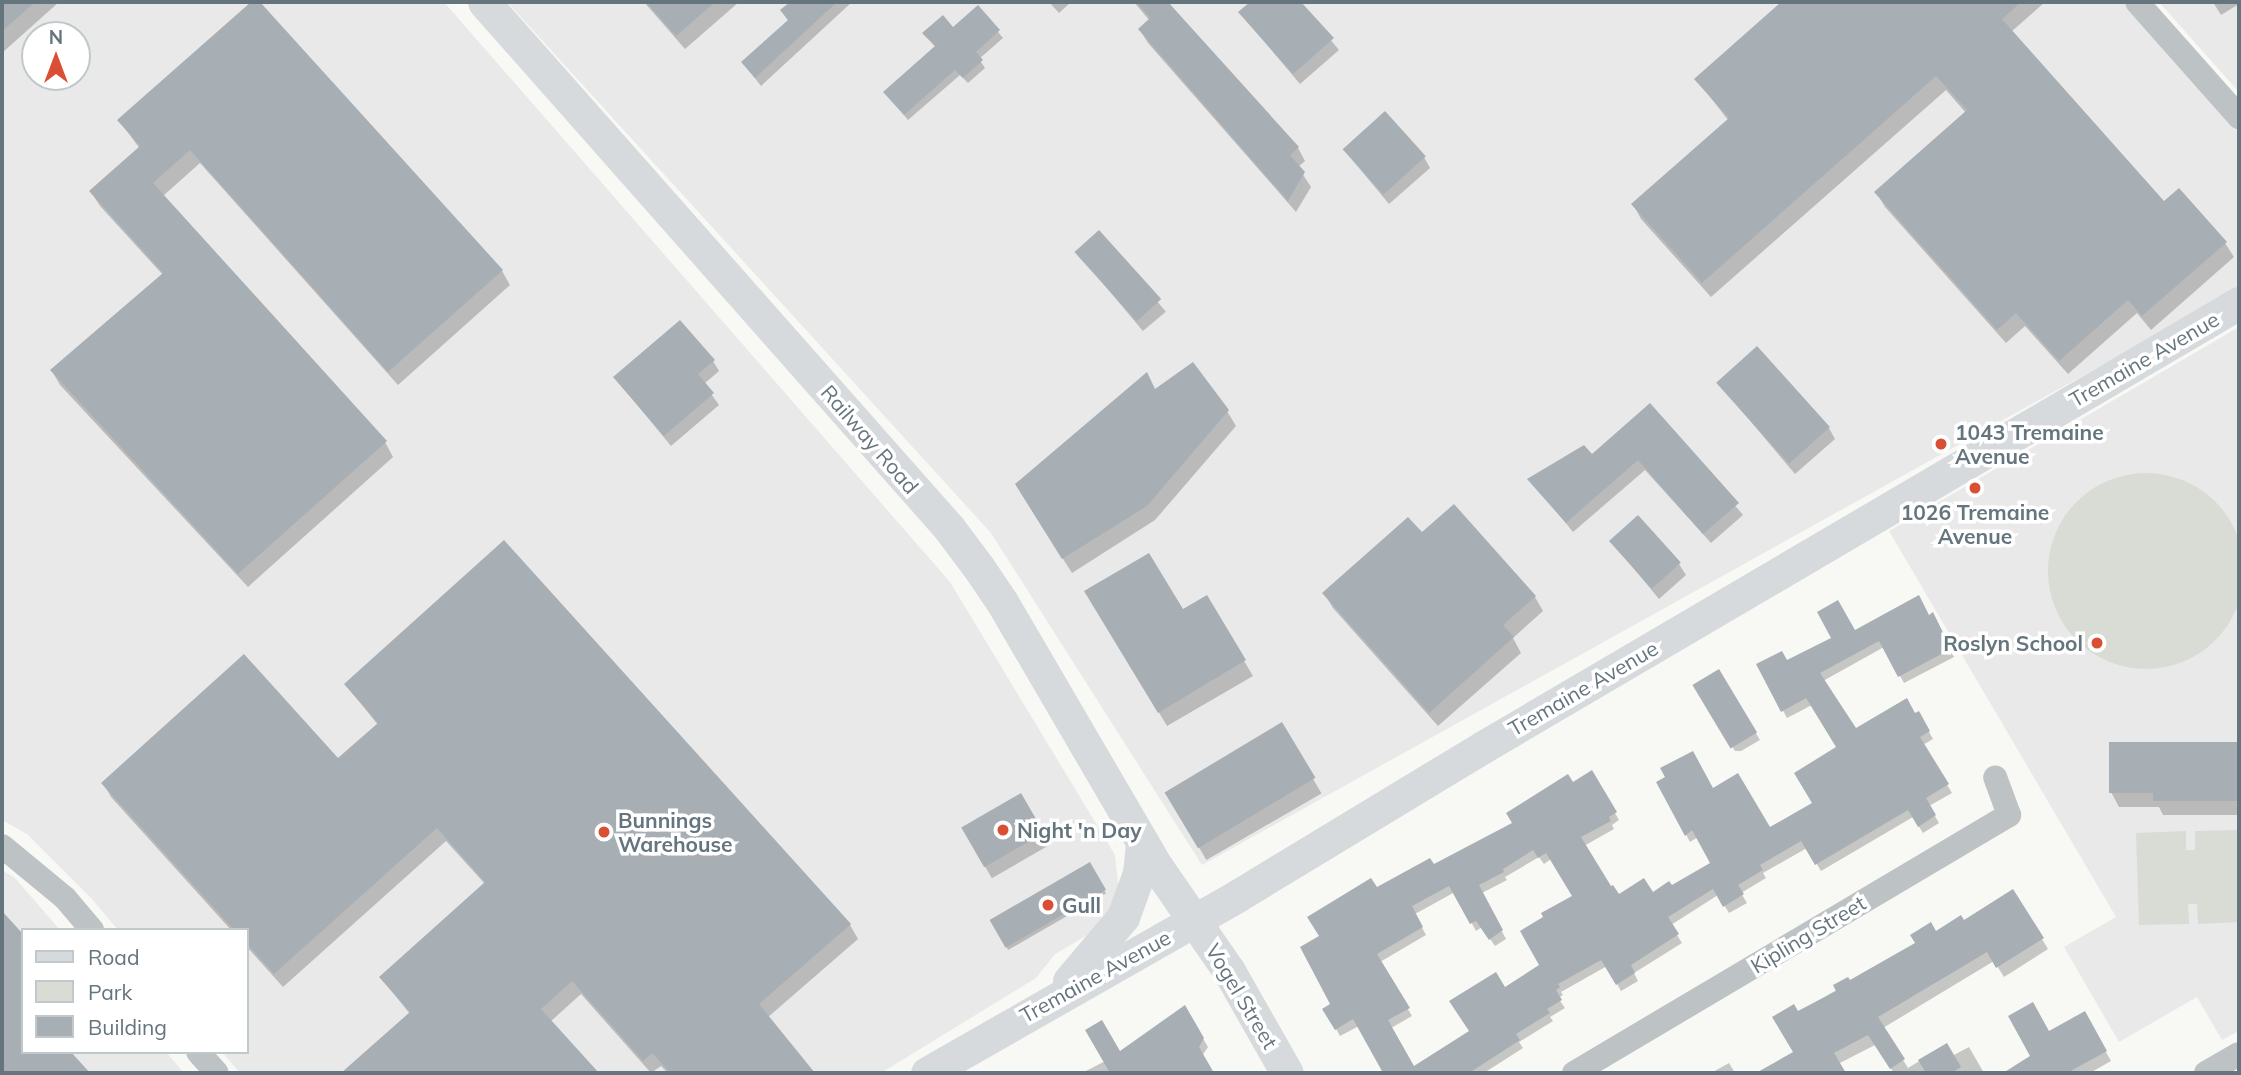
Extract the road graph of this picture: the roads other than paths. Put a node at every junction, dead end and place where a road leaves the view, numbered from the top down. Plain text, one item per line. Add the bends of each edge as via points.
1 (484, 2) edge
2 (2137, 2) edge
3 (2239, 117) edge
4 (2239, 303) edge
5 (1995, 777) dead end
6 (1142, 842) junction
7 (2, 846) edge
8 (1195, 920) junction
9 (90, 928) edge
10 (1050, 1001) junction
11 (200, 1054) edge
12 (2239, 1054) edge
13 (217, 1073) edge
14 (927, 1073) edge
15 (1287, 1073) edge
16 (1574, 1073) edge
17 (2206, 1073) edge

1 - 6 main road, Railway Road via 949,528 1002,602
2 - 3 street
4 - 8 main road, Tremaine Avenue
5 - 16 street, Kipling Street via 2008,815
6 - 8 main road, Railway Road
6 - 10 main road via 1139,873 1123,917
7 - 9 street via 65,898
8 - 10 main road, Tremaine Avenue
8 - 15 main road, Vogel Street
10 - 14 main road, Tremaine Avenue
11 - 13 street
12 - 17 street

